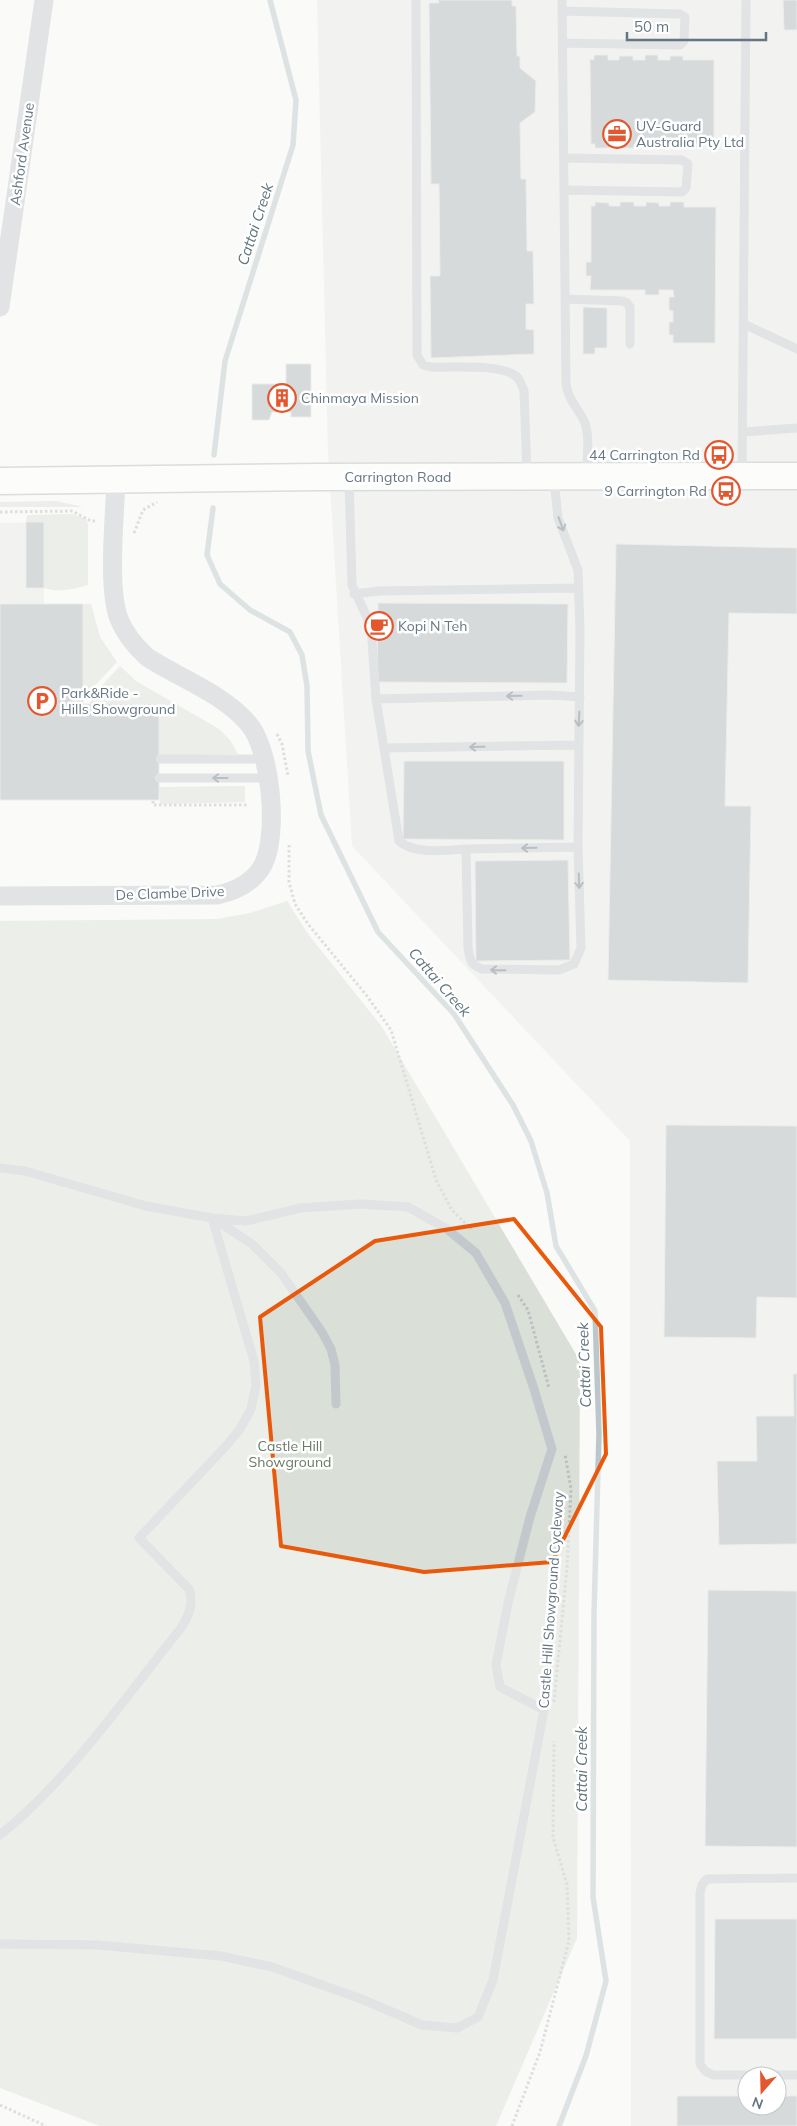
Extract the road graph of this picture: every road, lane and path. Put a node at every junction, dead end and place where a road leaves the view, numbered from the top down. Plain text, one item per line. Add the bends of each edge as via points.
1 (44, 0) edge
2 (416, 0) edge
3 (562, 0) edge
4 (746, 0) edge
5 (562, 10) junction
6 (562, 43) junction
7 (564, 158) junction
8 (564, 190) junction
9 (565, 299) junction
10 (0, 307) edge
11 (744, 324) junction
12 (630, 344) dead end
13 (797, 348) edge
14 (797, 428) edge
15 (743, 432) junction
16 (527, 476) junction
17 (554, 476) junction
18 (586, 476) junction
19 (742, 476) junction
20 (797, 476) edge
21 (349, 477) junction
22 (116, 480) junction
23 (0, 481) edge
24 (0, 512) edge
25 (91, 521) dead end
26 (137, 521) dead end
27 (133, 540) dead end
28 (577, 588) junction
29 (354, 594) junction
30 (580, 698) junction
31 (376, 699) junction
32 (276, 731) dead end
33 (578, 745) junction
34 (386, 748) junction
35 (160, 759) dead end
36 (266, 759) junction
37 (159, 778) dead end
38 (269, 778) junction
39 (289, 786) dead end
40 (153, 801) dead end
41 (249, 805) dead end
42 (289, 843) dead end
43 (578, 847) junction
44 (466, 849) junction
45 (0, 896) edge
46 (0, 1168) edge
47 (212, 1218) junction
48 (476, 1234) dead end
49 (512, 1287) dead end
50 (551, 1392) dead end
51 (336, 1404) dead end
52 (564, 1448) dead end
53 (554, 1707) dead end
54 (554, 1737) dead end
55 (0, 1835) edge
56 (797, 1878) edge
57 (0, 1944) edge
58 (797, 2075) edge
59 (0, 2105) edge
60 (46, 2126) edge
61 (512, 2126) edge

1 - 10 street, Ashford Avenue
2 - 16 lane via 417,355 423,365 431,367 495,368 518,378 524,391
3 - 5 lane
4 - 11 lane
5 - 6 lane
5 - 6 lane via 680,14 685,17 684,41 680,45
6 - 7 lane
7 - 8 lane
7 - 8 lane via 682,160 688,164 686,188 682,192
8 - 9 lane
9 - 12 lane via 627,303 630,308
9 - 18 lane via 567,392 585,423
11 - 13 lane
11 - 15 lane
14 - 15 lane
15 - 19 lane
16 - 17 main road, Carrington Road
16 - 21 main road, Carrington Road
17 - 18 main road, Carrington Road
17 -> 28 lane via 558,518 578,570
18 - 19 main road, Carrington Road
19 - 20 main road, Carrington Road
21 - 22 main road, Carrington Road
21 - 29 lane
22 - 23 main road, Carrington Road
22 - 36 street, De Clambe Drive via 115,603 126,633 146,656 237,711 250,724
24 - 25 path via 72,511
26 - 27 path
28 - 29 lane
28 - 30 lane
29 - 31 lane via 371,626
30 -> 31 lane via 551,695
30 -> 33 lane
31 - 34 lane
32 - 39 path via 288,766
33 -> 34 lane
33 - 43 lane
34 - 44 lane via 400,841 404,846 416,848
35 - 36 lane
36 - 38 street, De Clambe Drive
38 -> 37 lane
38 - 45 street, De Clambe Drive via 268,853 254,878 230,892 202,895
40 - 41 path via 154,805
42 - 48 path via 289,882 295,904 391,1030 436,1180 452,1210
43 -> 44 lane
43 -> 44 lane via 581,948 574,964 560,970 482,969 470,961
46 - 47 lane via 146,1206
47 - 51 lane via 267,1257 322,1332 331,1348 335,1365
47 - 55 lane via 254,1361 256,1385 251,1409 226,1446 139,1538 188,1589 192,1598 191,1608 181,1628 77,1756
47 - 57 lane via 246,1221 300,1208 360,1204 408,1207 447,1229 476,1253 505,1303 552,1449 530,1517 496,1665 500,1687 544,1710 493,1980 478,2017 457,2028 446,2028 413,2022 364,2000 272,1967 222,1956 98,1945
49 - 50 path via 528,1310
52 - 53 path, Castle Hill Showground Cycleway via 571,1489
54 - 61 path via 552,1836 567,1885 569,1941 540,2052
56 - 58 lane via 707,1880 702,1885 700,2064 712,2075
59 - 60 path

